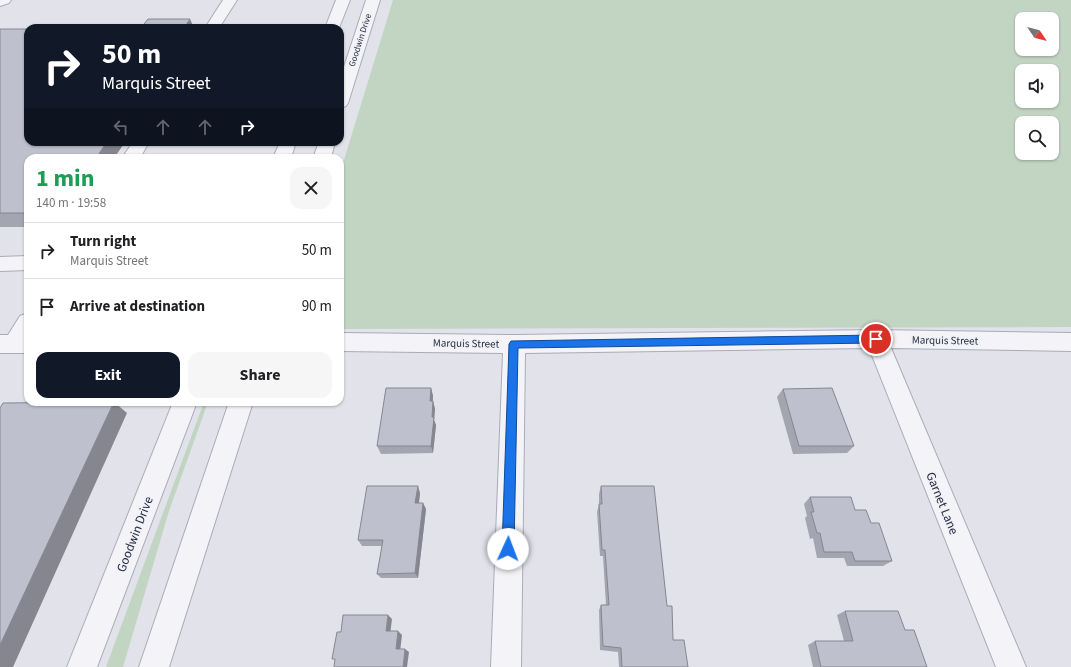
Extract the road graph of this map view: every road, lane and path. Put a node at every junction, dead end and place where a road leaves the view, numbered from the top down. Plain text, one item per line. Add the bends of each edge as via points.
1 (4, 0) edge
2 (230, 0) edge
3 (343, 0) edge
4 (373, 0) edge
5 (0, 2) edge
6 (215, 24) edge
7 (334, 24) edge
8 (344, 91) edge
9 (24, 262) edge
10 (0, 264) edge
11 (24, 328) edge
12 (876, 339) junction
13 (344, 342) edge
14 (1071, 342) edge
15 (14, 344) edge
16 (514, 344) junction
17 (183, 406) edge
18 (240, 406) edge
19 (82, 667) edge
20 (154, 667) edge
21 (506, 667) edge
22 (1011, 667) edge

1 - 5 street
2 - 6 street
3 - 7 street
4 - 8 street, Goodwin Drive
9 - 10 street
11 - 15 street
12 - 14 street, Marquis Street
12 - 16 street, Marquis Street
12 - 22 street, Garnet Lane
13 - 16 street, Marquis Street
16 - 21 street
17 - 19 street, Goodwin Drive
18 - 20 street

